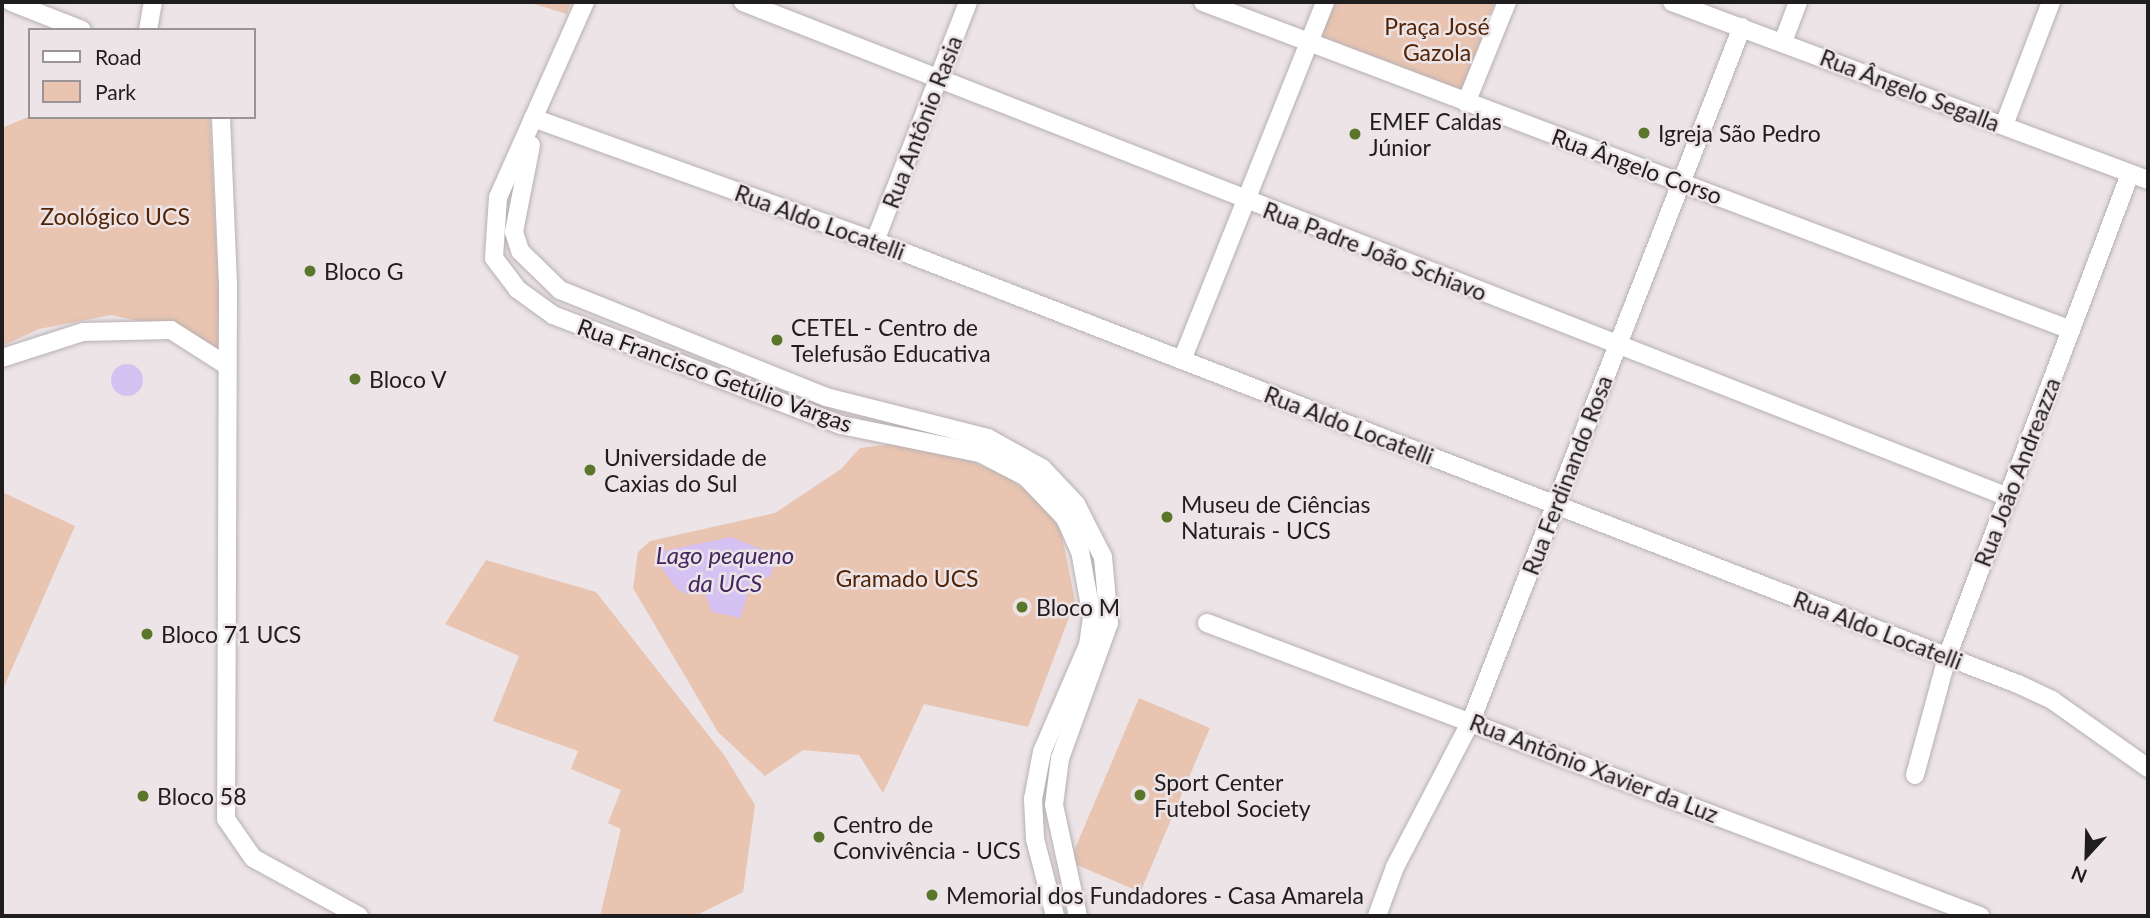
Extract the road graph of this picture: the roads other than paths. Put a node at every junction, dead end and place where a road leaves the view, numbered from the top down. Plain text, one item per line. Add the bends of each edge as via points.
1 (11, 2) edge
2 (585, 2) edge
3 (743, 2) edge
4 (968, 2) edge
5 (1203, 2) edge
6 (1325, 2) edge
7 (1507, 2) edge
8 (1672, 2) edge
9 (1798, 2) edge
10 (2051, 2) edge
11 (152, 6) edge
12 (1742, 27) junction
13 (77, 28) edge
14 (135, 28) edge
15 (148, 28) edge
16 (1783, 42) junction
17 (1308, 44) junction
18 (939, 76) junction
19 (1466, 103) junction
20 (536, 116) junction
21 (221, 119) edge
22 (2004, 125) junction
23 (2130, 173) junction
24 (2148, 180) edge
25 (1682, 182) junction
26 (1243, 199) junction
27 (875, 241) junction
28 (2071, 330) junction
29 (1618, 344) junction
30 (2, 358) edge
31 (1182, 360) junction
32 (226, 365) junction
33 (2008, 497) junction
34 (1555, 505) junction
35 (1207, 623) dead end
36 (1947, 657) junction
37 (1471, 721) junction
38 (2148, 768) edge
39 (1915, 775) dead end
40 (1033, 799) junction
41 (1054, 821) junction
42 (359, 916) edge
43 (1055, 916) edge
44 (1078, 916) edge
45 (1377, 916) edge
46 (1980, 916) edge

1 - 13 street
2 - 20 street
3 - 18 street, Rua Padre João Schiavo
4 - 18 street, Rua Antônio Rasia
5 - 17 street, Rua Ângelo Corso
6 - 17 street
7 - 19 street
8 - 12 street, Rua Ângelo Segalla
9 - 16 street
10 - 22 street
11 - 14 street
11 - 15 street
12 - 16 street, Rua Ângelo Segalla
12 - 25 street, Rua Ferdinando Rosa
16 - 22 street, Rua Ângelo Segalla
17 - 19 street, Rua Ângelo Corso
17 - 26 street
18 - 26 street, Rua Padre João Schiavo
18 - 27 street, Rua Antônio Rasia
19 - 25 street, Rua Ângelo Corso
20 - 27 street, Rua Aldo Locatelli
20 - 40 street, Rua Francisco Getúlio Vargas via 498,197 494,258 517,289 553,315 841,425 980,453 1026,477 1070,529 1092,617 1088,645 1042,752
20 - 41 street, Rua Francisco Getúlio Vargas via 513,232 520,251 560,290 826,397 988,438 1042,468 1076,503 1103,557 1109,623 1060,758
21 - 32 street
22 - 23 street, Rua Ângelo Segalla
23 - 24 street, Rua Ângelo Segalla
23 - 28 street, Rua João Andreazza
25 - 28 street, Rua Ângelo Corso
25 - 29 street, Rua Ferdinando Rosa
26 - 29 street, Rua Padre João Schiavo
26 - 31 street
27 - 31 street, Rua Aldo Locatelli
28 - 33 street, Rua João Andreazza
29 - 33 street, Rua Padre João Schiavo
29 - 34 street, Rua Ferdinando Rosa
30 - 32 street via 83,331 172,330
31 - 34 street, Rua Aldo Locatelli
32 - 42 street via 226,819 253,858
33 - 36 street, Rua João Andreazza
34 - 36 street, Rua Aldo Locatelli
34 - 37 street, Rua Ferdinando Rosa
35 - 37 street, Rua Antônio Xavier da Luz
36 - 38 street, Rua Aldo Locatelli via 2052,700
36 - 39 street, Rua João Andreazza
37 - 45 street, Rua Ferdinando Rosa via 1395,867
37 - 46 street, Rua Antônio Xavier da Luz
40 - 41 street
40 - 43 street, Rua Francisco Getúlio Vargas via 1035,839
41 - 44 street, Rua Francisco Getúlio Vargas

